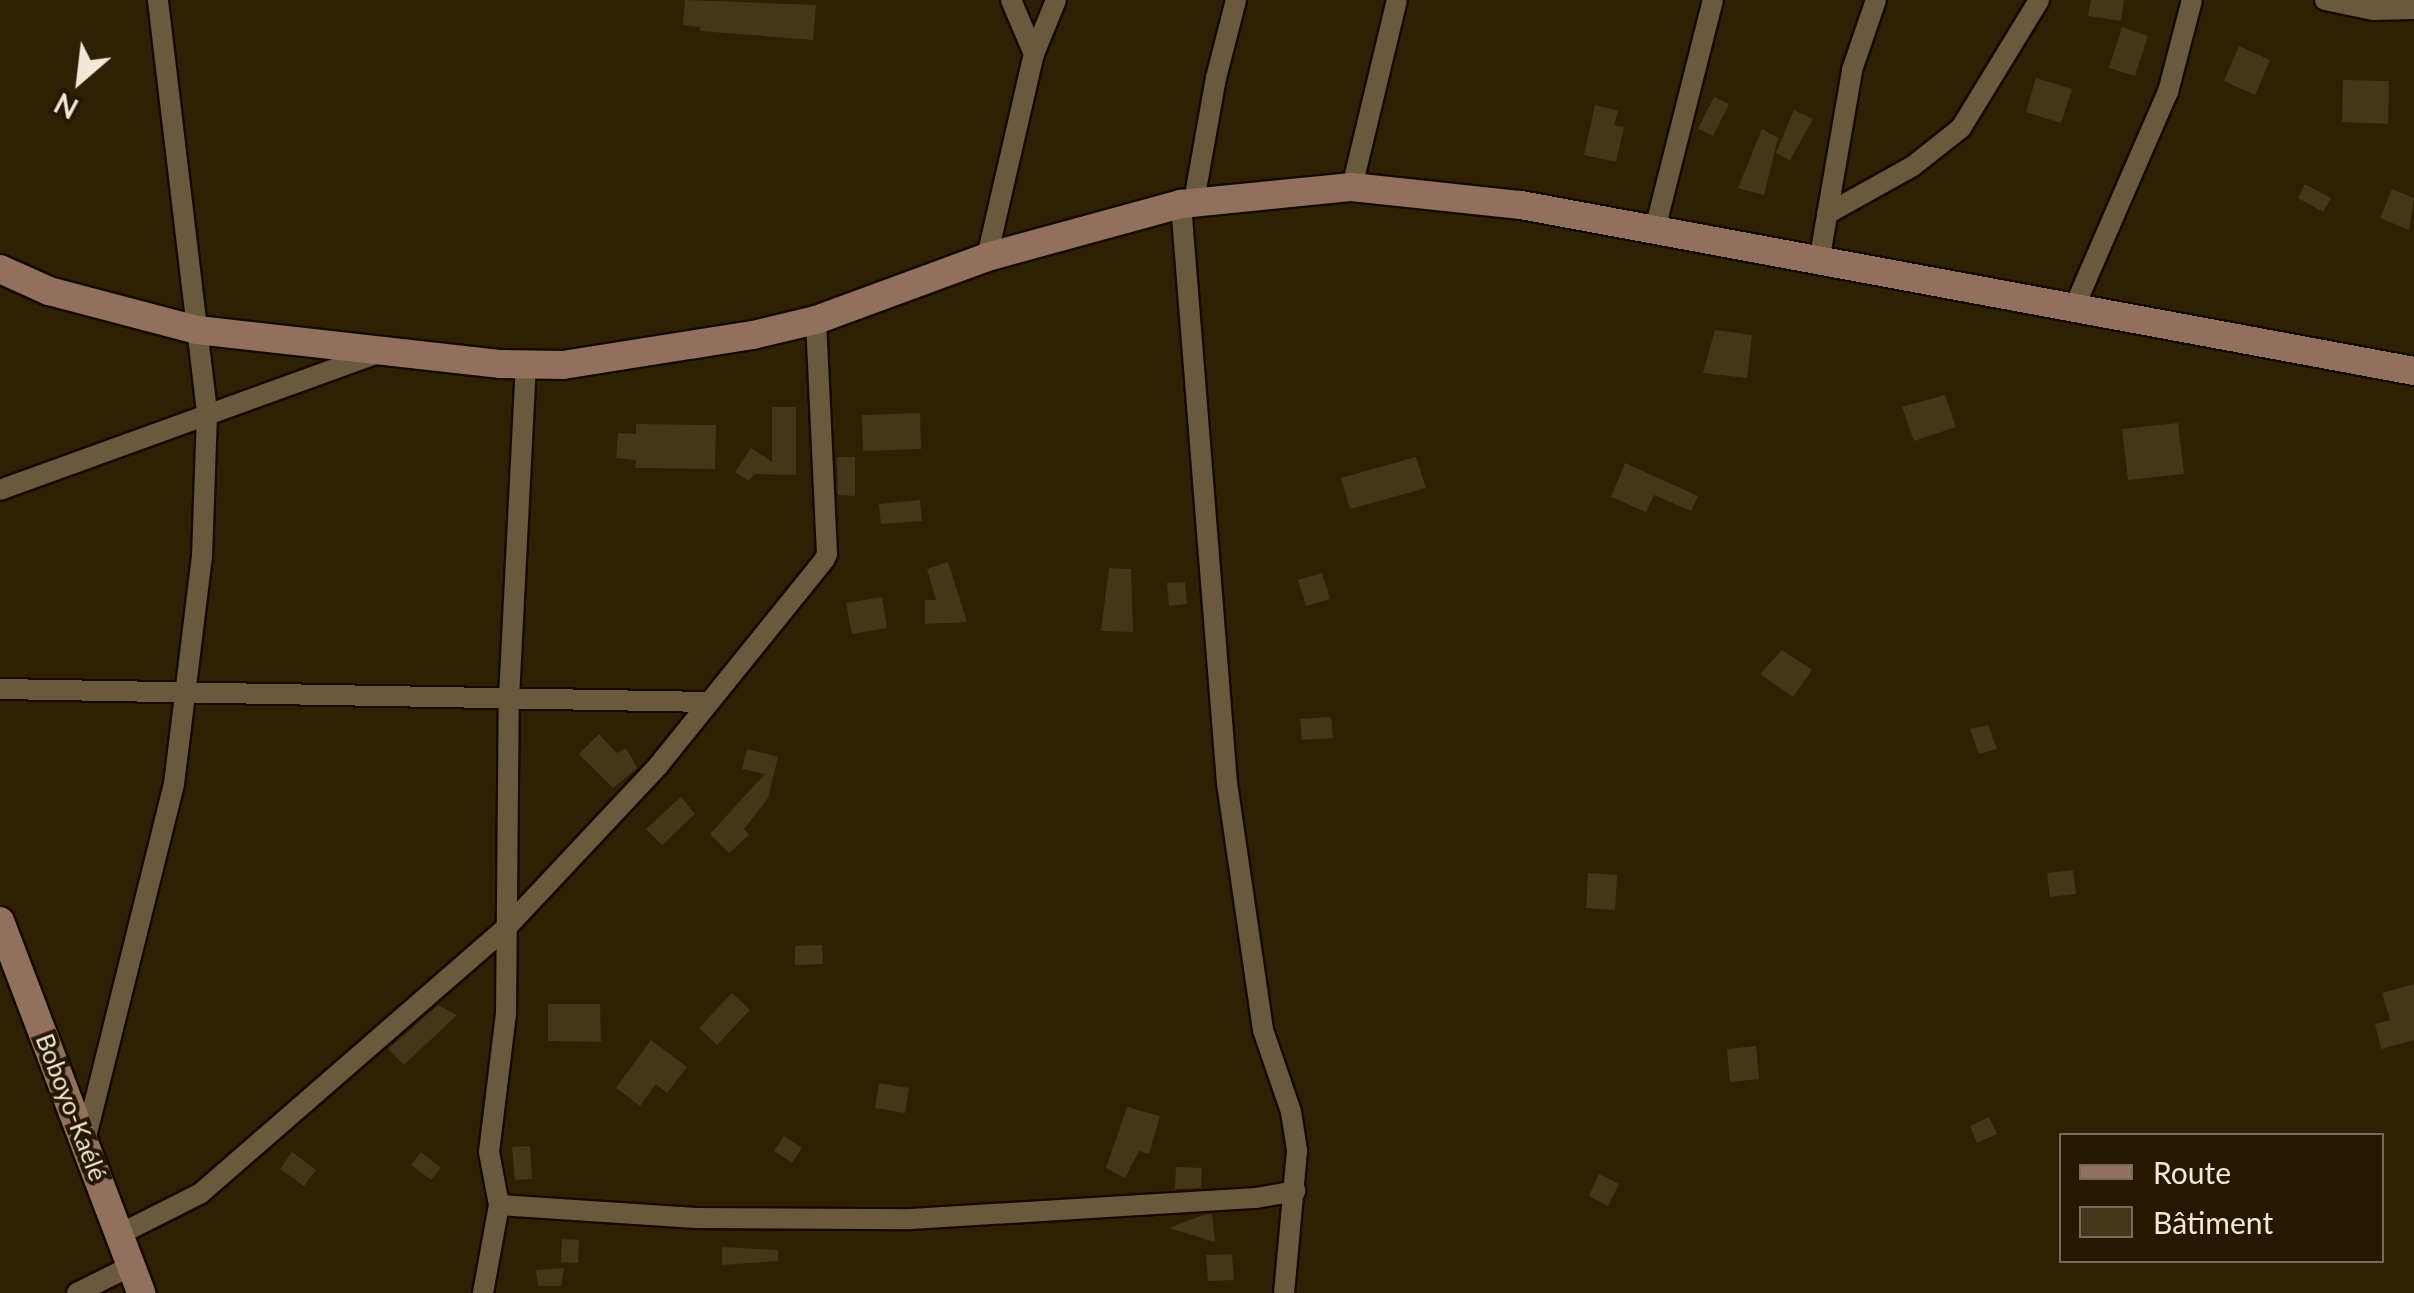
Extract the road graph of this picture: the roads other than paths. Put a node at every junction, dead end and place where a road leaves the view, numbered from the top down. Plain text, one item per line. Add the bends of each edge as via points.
1 (158, 0) edge
2 (1012, 0) edge
3 (1056, 0) edge
4 (1236, 0) edge
5 (1397, 0) edge
6 (1713, 0) edge
7 (1876, 0) edge
8 (2040, 0) edge
9 (2192, 0) edge
10 (2325, 0) edge
11 (2414, 9) edge
12 (1034, 54) junction
13 (1352, 187) junction
14 (1187, 203) junction
15 (1827, 214) junction
16 (1654, 229) junction
17 (986, 257) junction
18 (1819, 262) junction
19 (0, 269) edge
20 (2073, 310) junction
21 (816, 320) junction
22 (196, 330) junction
23 (381, 352) junction
24 (526, 365) junction
25 (2414, 369) edge
26 (207, 412) junction
27 (0, 490) edge
28 (0, 689) edge
29 (186, 694) junction
30 (509, 698) junction
31 (706, 702) junction
32 (0, 921) edge
33 (506, 928) junction
34 (85, 1141) junction
35 (1294, 1191) junction
36 (499, 1205) junction
37 (120, 1234) junction
38 (136, 1280) edge
39 (77, 1293) edge
40 (483, 1293) edge
41 (1284, 1293) edge

1 - 22 street
2 - 12 street
3 - 12 street
4 - 14 street
5 - 13 street
6 - 16 street
7 - 15 street via 1852,70
8 - 15 street via 1961,128 1913,166
9 - 20 street via 2168,92
10 - 11 street via 2373,10
12 - 17 street
13 - 14 street
13 - 16 street via 1507,203
14 - 17 street
14 - 35 street via 1227,783 1263,1030 1295,1129
15 - 18 street
16 - 18 street
17 - 21 street
18 - 20 street
19 - 22 street via 42,289
20 - 25 street
21 - 24 street via 563,365
21 - 31 street via 827,554
22 - 23 street
22 - 26 street
23 - 24 street
23 - 26 street
24 - 30 street
26 - 27 street
26 - 29 street via 202,557
28 - 29 street
29 - 30 street
29 - 34 street via 152,884
30 - 31 street
30 - 33 street
31 - 33 street via 658,766
32 - 34 street, Boboyo-Kaélé
33 - 36 street via 506,1014 489,1152
33 - 37 street via 202,1193
34 - 37 street, Boboyo-Kaélé
35 - 36 street via 912,1219 696,1218
35 - 41 street
36 - 40 street
37 - 38 street, Boboyo-Kaélé
38 - 39 street

